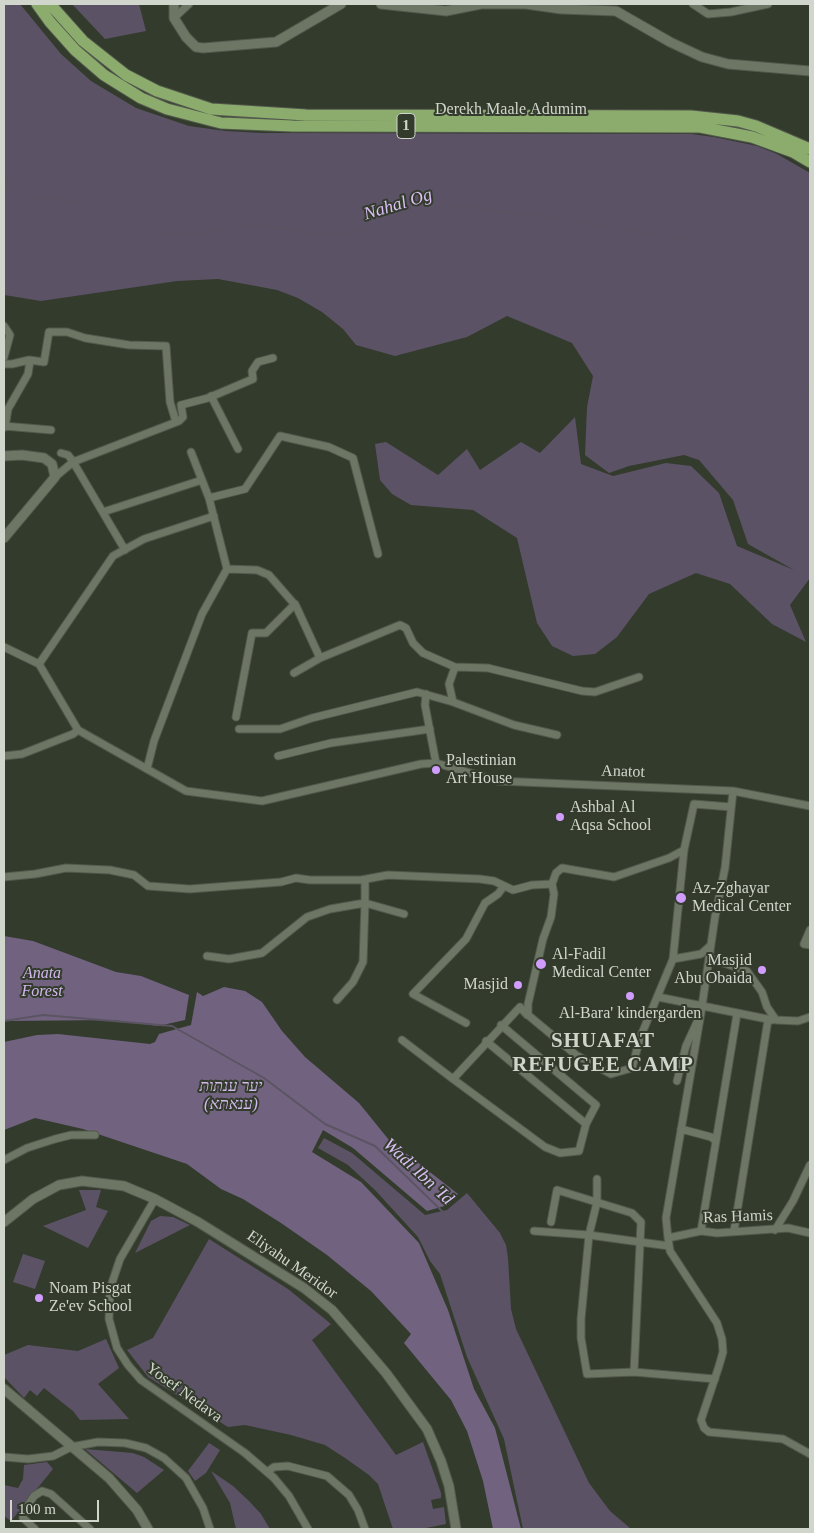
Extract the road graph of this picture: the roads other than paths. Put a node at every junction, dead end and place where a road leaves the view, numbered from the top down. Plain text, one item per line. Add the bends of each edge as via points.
1 (37, 4) edge
2 (50, 4) edge
3 (174, 4) edge
4 (189, 4) edge
5 (342, 4) edge
6 (381, 4) edge
7 (524, 4) edge
8 (693, 4) edge
9 (768, 4) edge
10 (602, 6) edge
11 (174, 18) junction
12 (810, 71) edge
13 (810, 149) edge
14 (810, 162) edge
15 (4, 326) edge
16 (4, 357) edge
17 (273, 358) dead end
18 (30, 361) junction
19 (4, 364) edge
20 (211, 396) junction
21 (176, 422) junction
22 (4, 427) edge
23 (51, 430) dead end
24 (238, 449) dead end
25 (191, 452) dead end
26 (61, 453) dead end
27 (4, 456) edge
28 (73, 462) junction
29 (53, 480) junction
30 (202, 480) junction
31 (209, 498) junction
32 (103, 512) junction
33 (214, 516) junction
34 (4, 538) edge
35 (125, 550) junction
36 (378, 554) dead end
37 (227, 569) junction
38 (295, 604) junction
39 (4, 647) edge
40 (320, 658) junction
41 (39, 664) junction
42 (455, 667) junction
43 (294, 673) dead end
44 (639, 676) dead end
45 (426, 694) junction
46 (453, 702) junction
47 (236, 717) dead end
48 (239, 729) dead end
49 (430, 729) junction
50 (78, 730) junction
51 (557, 735) dead end
52 (4, 756) edge
53 (278, 756) dead end
54 (436, 763) junction
55 (147, 769) junction
56 (733, 791) junction
57 (810, 806) edge
58 (731, 808) junction
59 (684, 850) junction
60 (4, 877) edge
61 (364, 880) junction
62 (552, 884) junction
63 (504, 886) junction
64 (365, 903) junction
65 (404, 914) dead end
66 (810, 930) edge
67 (711, 945) junction
68 (810, 945) edge
69 (207, 956) dead end
70 (709, 958) junction
71 (673, 959) junction
72 (658, 997) junction
73 (337, 1000) dead end
74 (702, 1010) junction
75 (737, 1014) junction
76 (528, 1015) junction
77 (810, 1017) edge
78 (772, 1020) junction
79 (466, 1022) dead end
80 (501, 1025) junction
81 (402, 1040) dead end
82 (486, 1041) junction
83 (452, 1079) junction
84 (677, 1081) dead end
85 (586, 1124) junction
86 (681, 1129) junction
87 (95, 1135) dead end
88 (716, 1142) junction
89 (4, 1160) edge
90 (810, 1165) edge
91 (598, 1179) dead end
92 (155, 1199) junction
93 (597, 1202) junction
94 (4, 1222) edge
95 (551, 1222) dead end
96 (775, 1230) junction
97 (534, 1231) dead end
98 (701, 1231) junction
99 (734, 1231) junction
100 (810, 1233) edge
101 (589, 1235) junction
102 (668, 1238) junction
103 (639, 1241) junction
104 (669, 1246) junction
105 (634, 1372) junction
106 (715, 1379) junction
107 (4, 1389) edge
108 (71, 1447) junction
109 (810, 1454) edge
110 (4, 1458) edge
111 (267, 1472) junction
112 (35, 1529) edge
113 (90, 1529) edge
114 (148, 1529) edge
115 (210, 1529) edge
116 (308, 1529) edge
117 (365, 1529) edge
118 (456, 1529) edge

1 - 14 highway, Derekh Maale Adumim / 1 via 75,50 104,75 142,98 221,123 700,127 752,137
2 - 13 highway, Derekh Maale Adumim / 1 via 83,41 126,75 164,94 211,109 306,115 691,116 756,126
3 - 11 street
4 - 11 street
5 - 11 street via 276,42 256,44 196,47
6 - 7 street via 446,11 481,4
7 - 10 street via 561,9
8 - 9 street via 708,14
10 - 12 street via 632,18 702,58 728,64
15 - 16 street via 10,335
17 - 20 street via 258,362 252,371 253,379
18 - 19 street
18 - 21 street via 44,362 49,332 68,332 129,345 166,346 170,402
18 - 22 street via 28,374 8,409
20 - 21 street via 182,405 183,418
20 - 24 street
21 - 28 street
22 - 23 street
25 - 30 street
26 - 28 street via 68,455
27 - 29 street via 44,458 52,464
28 - 29 street
28 - 32 street
29 - 34 street
30 - 31 street
30 - 32 street
31 - 33 street
31 - 36 street via 245,489 280,436 329,447 353,458
32 - 35 street
33 - 35 street via 144,539
33 - 37 street
35 - 41 street via 113,556
37 - 38 street via 256,570 269,575
37 - 55 street via 202,614 154,741
38 - 40 street
38 - 47 street via 266,633 252,633
39 - 41 street
40 - 42 street via 400,625 406,628 422,653
40 - 43 street
41 - 50 street
42 - 44 street via 488,668 595,692
42 - 46 street via 450,684
45 - 46 street
45 - 48 street via 411,692 280,729
45 - 49 street
46 - 51 street via 514,725
49 - 53 street via 332,743
49 - 54 street
50 - 52 street via 22,754
50 - 55 street
54 - 55 street via 262,801 186,791
54 - 56 street, Anatot via 498,781
56 - 57 street, Anatot
56 - 58 street
58 - 59 street via 694,804
58 - 67 street via 725,868
59 - 62 street via 614,877 562,868 556,872
59 - 71 street
60 - 61 street via 66,868 110,870 134,876 148,886 190,889 296,878
61 - 63 street via 388,875 459,877 494,881
61 - 64 street
62 - 63 street via 512,890
62 - 76 street via 551,917 542,939
63 - 79 street via 486,903 466,940 413,994
64 - 65 street
64 - 69 street via 307,917 262,953 229,959
64 - 73 street via 363,962 353,982
66 - 68 street via 804,944
67 - 70 street
67 - 71 street via 701,954
70 - 74 street
70 - 78 street via 748,971 762,992
71 - 72 street
72 - 74 street
72 - 76 street via 640,1038 632,1068 611,1074 576,1055
74 - 75 street
74 - 84 street via 686,1046
74 - 86 street
75 - 78 street
75 - 88 street
76 - 80 street via 520,1007
77 - 78 street via 798,1021
78 - 99 street
80 - 82 street
80 - 85 street via 596,1105
81 - 83 street
82 - 83 street
82 - 85 street
83 - 85 street via 545,1147 560,1153 579,1151
86 - 88 street via 711,1136
86 - 102 street via 666,1218
87 - 89 street via 55,1139
88 - 98 street
90 - 96 street
91 - 93 street
92 - 94 street, Eliyahu Meridor via 124,1186 70,1182 33,1199
92 - 111 street, Yosef Nedava via 120,1258 113,1279 108,1310 113,1337 140,1380
92 - 118 street, Eliyahu Meridor via 304,1288 332,1310 386,1373 427,1429 449,1486
93 - 95 street via 557,1190
93 - 101 street
93 - 103 street via 632,1213 641,1222
96 - 99 street, Ras Hamis
96 - 100 street, Ras Hamis via 788,1228
97 - 101 street
98 - 99 street, Ras Hamis
98 - 102 street, Ras Hamis
101 - 103 street
101 - 105 street via 581,1319 587,1374
102 - 104 street
103 - 104 street
103 - 105 street
104 - 106 street via 717,1323 723,1352
105 - 106 street
106 - 109 street via 701,1420 709,1432 783,1439
107 - 108 street
108 - 110 street via 53,1456
108 - 114 street via 119,1489
108 - 115 street via 98,1442 125,1443 146,1448 164,1458 192,1487
111 - 116 street, Yosef Nedava via 289,1496
111 - 117 street via 288,1466 327,1476 349,1495
112 - 113 street via 23,1518 25,1508 34,1496 46,1492

